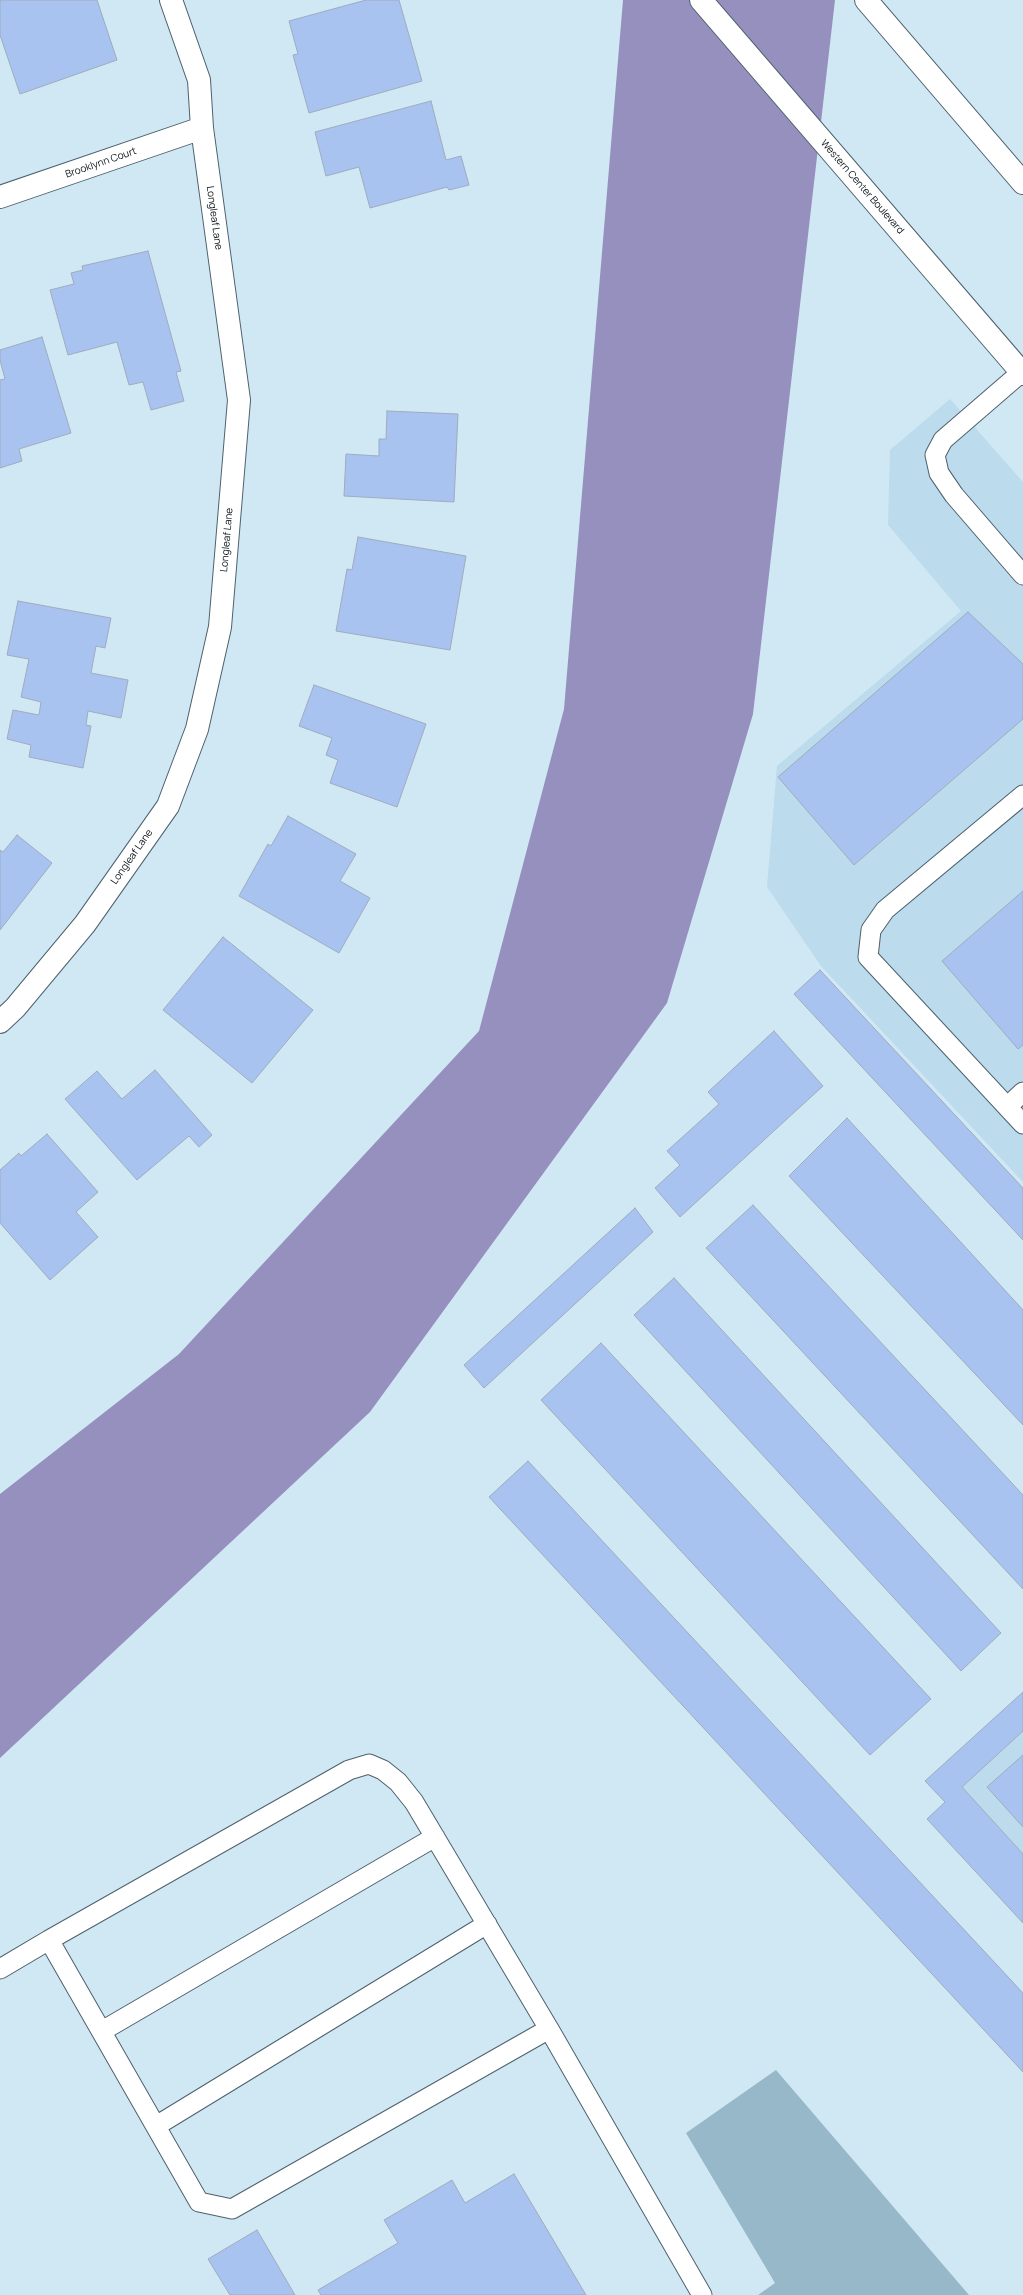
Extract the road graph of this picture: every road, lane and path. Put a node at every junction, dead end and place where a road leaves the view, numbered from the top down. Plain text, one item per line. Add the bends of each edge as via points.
1 (171, 0) edge
2 (701, 0) edge
3 (871, 6) edge
4 (202, 128) junction
5 (1023, 183) edge
6 (0, 197) edge
7 (1022, 372) edge
8 (1023, 575) edge
9 (1023, 795) edge
10 (0, 1022) edge
11 (1023, 1092) edge
12 (1007, 1107) junction
13 (1023, 1124) edge
14 (435, 1837) junction
15 (486, 1924) junction
16 (49, 1940) junction
17 (0, 1969) edge
18 (549, 2029) junction
19 (102, 2031) junction
20 (156, 2126) junction
21 (702, 2295) edge

1 - 4 street, Longleaf Lane via 199,80
2 - 7 street, Western Center Boulevard
3 - 5 street
4 - 6 street, Brooklynn Court
4 - 10 street, Longleaf Lane via 239,400 220,627 197,729 168,806 85,924 16,1008
7 - 8 lane via 943,440 935,455 939,473 954,495
9 - 12 lane via 885,910 871,930 868,957
11 - 12 lane
12 - 13 lane
14 - 15 lane
14 - 16 lane via 414,1802 398,1782 383,1770 369,1764 349,1770
14 - 19 lane
15 - 18 lane
15 - 20 lane
16 - 17 lane
16 - 19 lane
18 - 20 lane via 232,2209 200,2202
18 - 21 lane
19 - 20 lane

